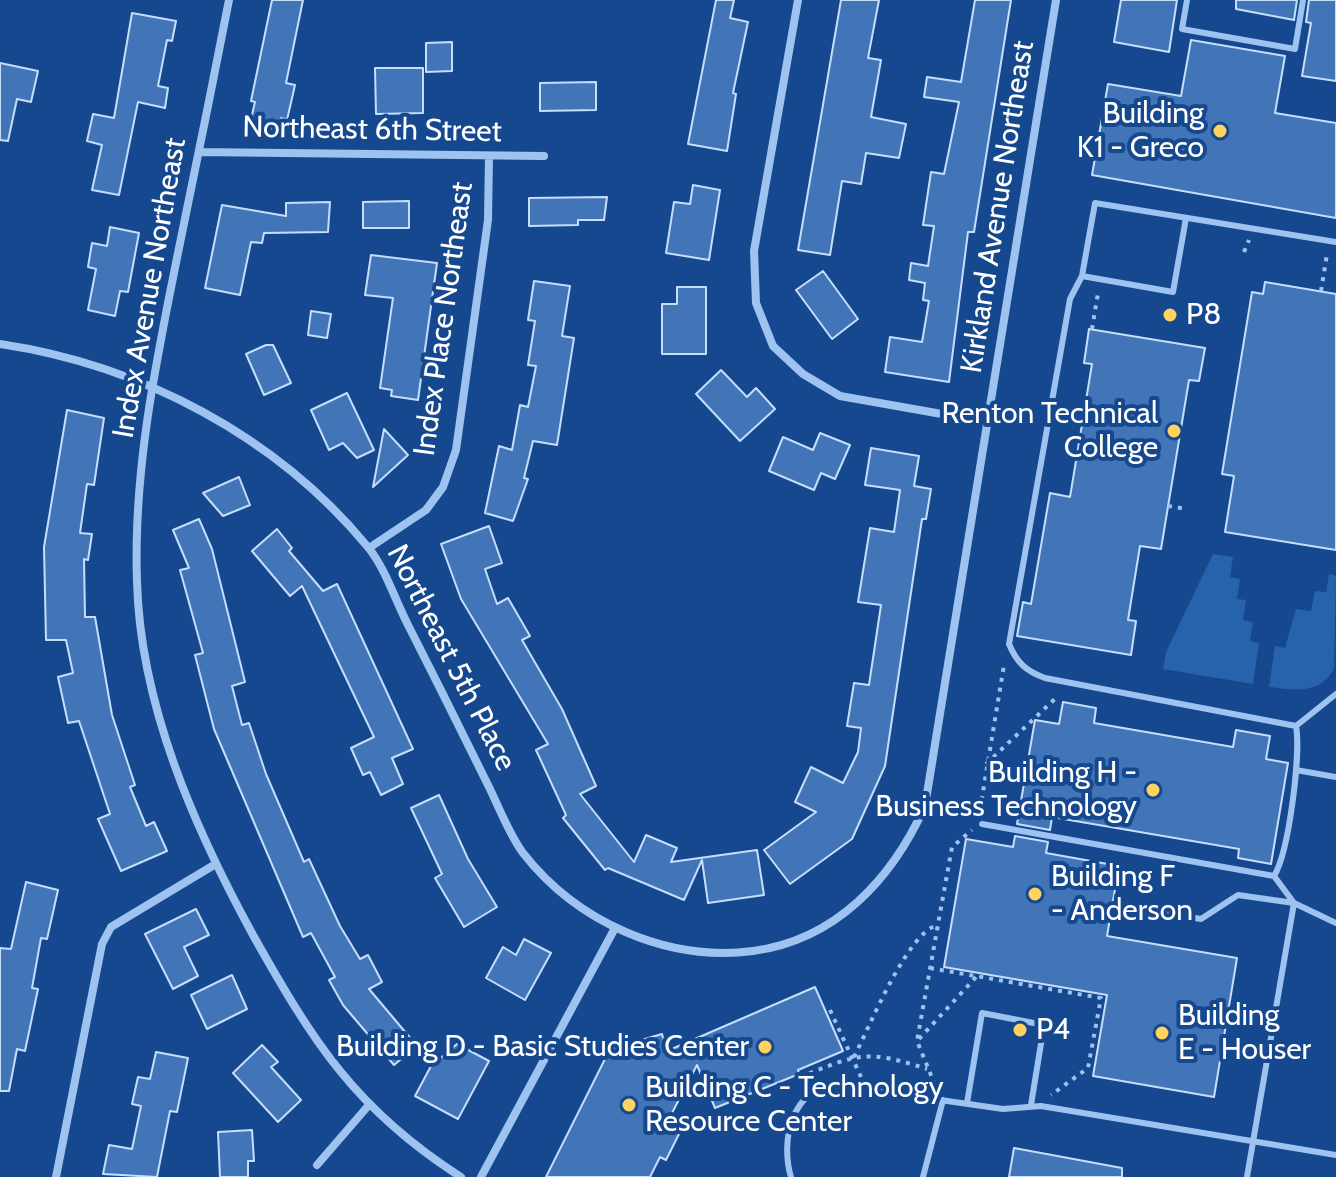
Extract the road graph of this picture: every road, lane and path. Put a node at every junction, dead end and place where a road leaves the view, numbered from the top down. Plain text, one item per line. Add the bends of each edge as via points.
1 (229, 0) edge
2 (798, 0) edge
3 (1056, 0) edge
4 (1187, 0) edge
5 (1303, 0) edge
6 (199, 152) junction
7 (489, 156) junction
8 (544, 156) dead end
9 (1186, 218) junction
10 (1336, 242) edge
11 (1327, 251) dead end
12 (1082, 276) junction
13 (1100, 279) junction
14 (1321, 291) dead end
15 (1092, 329) dead end
16 (2, 342) edge
17 (150, 387) junction
18 (987, 422) junction
19 (1168, 506) dead end
20 (1187, 509) dead end
21 (369, 548) junction
22 (1014, 655) junction
23 (1074, 684) junction
24 (1336, 694) edge
25 (1296, 726) junction
26 (986, 764) junction
27 (1296, 770) junction
28 (1336, 777) edge
29 (982, 824) junction
30 (214, 865) junction
31 (1274, 876) junction
32 (1294, 903) junction
33 (1126, 907) dead end
34 (1336, 923) edge
35 (938, 925) junction
36 (615, 928) junction
37 (977, 976) dead end
38 (830, 1010) dead end
39 (917, 1041) junction
40 (853, 1057) junction
41 (927, 1069) junction
42 (800, 1077) dead end
43 (867, 1090) junction
44 (943, 1100) junction
45 (967, 1103) junction
46 (1031, 1105) junction
47 (368, 1106) junction
48 (1253, 1141) junction
49 (1336, 1155) edge
50 (317, 1165) dead end
51 (56, 1177) edge
52 (461, 1177) edge
53 (481, 1177) edge
54 (791, 1177) edge
55 (923, 1177) edge
56 (1247, 1177) edge

1 - 6 street, Index Avenue Northeast
2 - 18 street via 754,251 756,303 773,346 803,374 840,396
3 - 18 street, Kirkland Avenue Northeast
4 - 5 lane via 1182,29 1295,49
6 - 7 street, Northeast 6th Street
6 - 17 street, Index Avenue Northeast
7 - 8 street, Northeast 6th Street
7 - 21 street, Index Place Northeast via 488,220 456,450 443,487 426,510
9 - 10 lane
9 - 12 lane via 1095,203
9 - 13 lane via 1173,292
11 - 14 path
12 - 13 lane
12 - 22 lane via 1070,299 1009,644
13 - 15 path
16 - 17 street, Northeast 5th Place
17 - 21 street, Northeast 5th Place via 243,433 307,482
17 - 30 street, Index Avenue Northeast via 137,582 146,653 156,708
18 - 36 street, Kirkland Avenue Northeast via 925,806 907,846 877,885 836,922 782,947 728,954 672,949
19 - 20 path
21 - 36 street, Northeast 5th Place via 522,851 566,899
22 - 23 lane via 1033,673
22 - 26 path via 1002,671
23 - 25 lane
23 - 26 path
24 - 25 lane
25 - 27 lane
26 - 29 path
27 - 28 lane
27 - 31 lane via 1283,855
29 - 31 lane
29 - 35 path via 954,842
30 - 47 street, Index Avenue Northeast via 286,994
30 - 51 street via 111,927 102,944
31 - 32 lane
32 - 33 lane via 1238,895 1201,919
32 - 34 lane
32 - 48 lane
35 - 39 path
35 - 40 path via 929,927 910,950
36 - 53 street
37 - 39 path
38 - 40 path
39 - 41 path
40 - 41 path via 888,1056
40 - 42 path
40 - 43 path
41 - 44 path
43 - 44 lane
43 - 54 lane via 821,1086 798,1105 787,1164
44 - 45 lane
44 - 55 lane
45 - 46 lane via 1003,1109
45 - 46 lane via 982,1013 1044,1025
46 - 48 lane
47 - 50 street
47 - 52 street, Index Avenue Northeast
48 - 49 lane
48 - 56 lane

